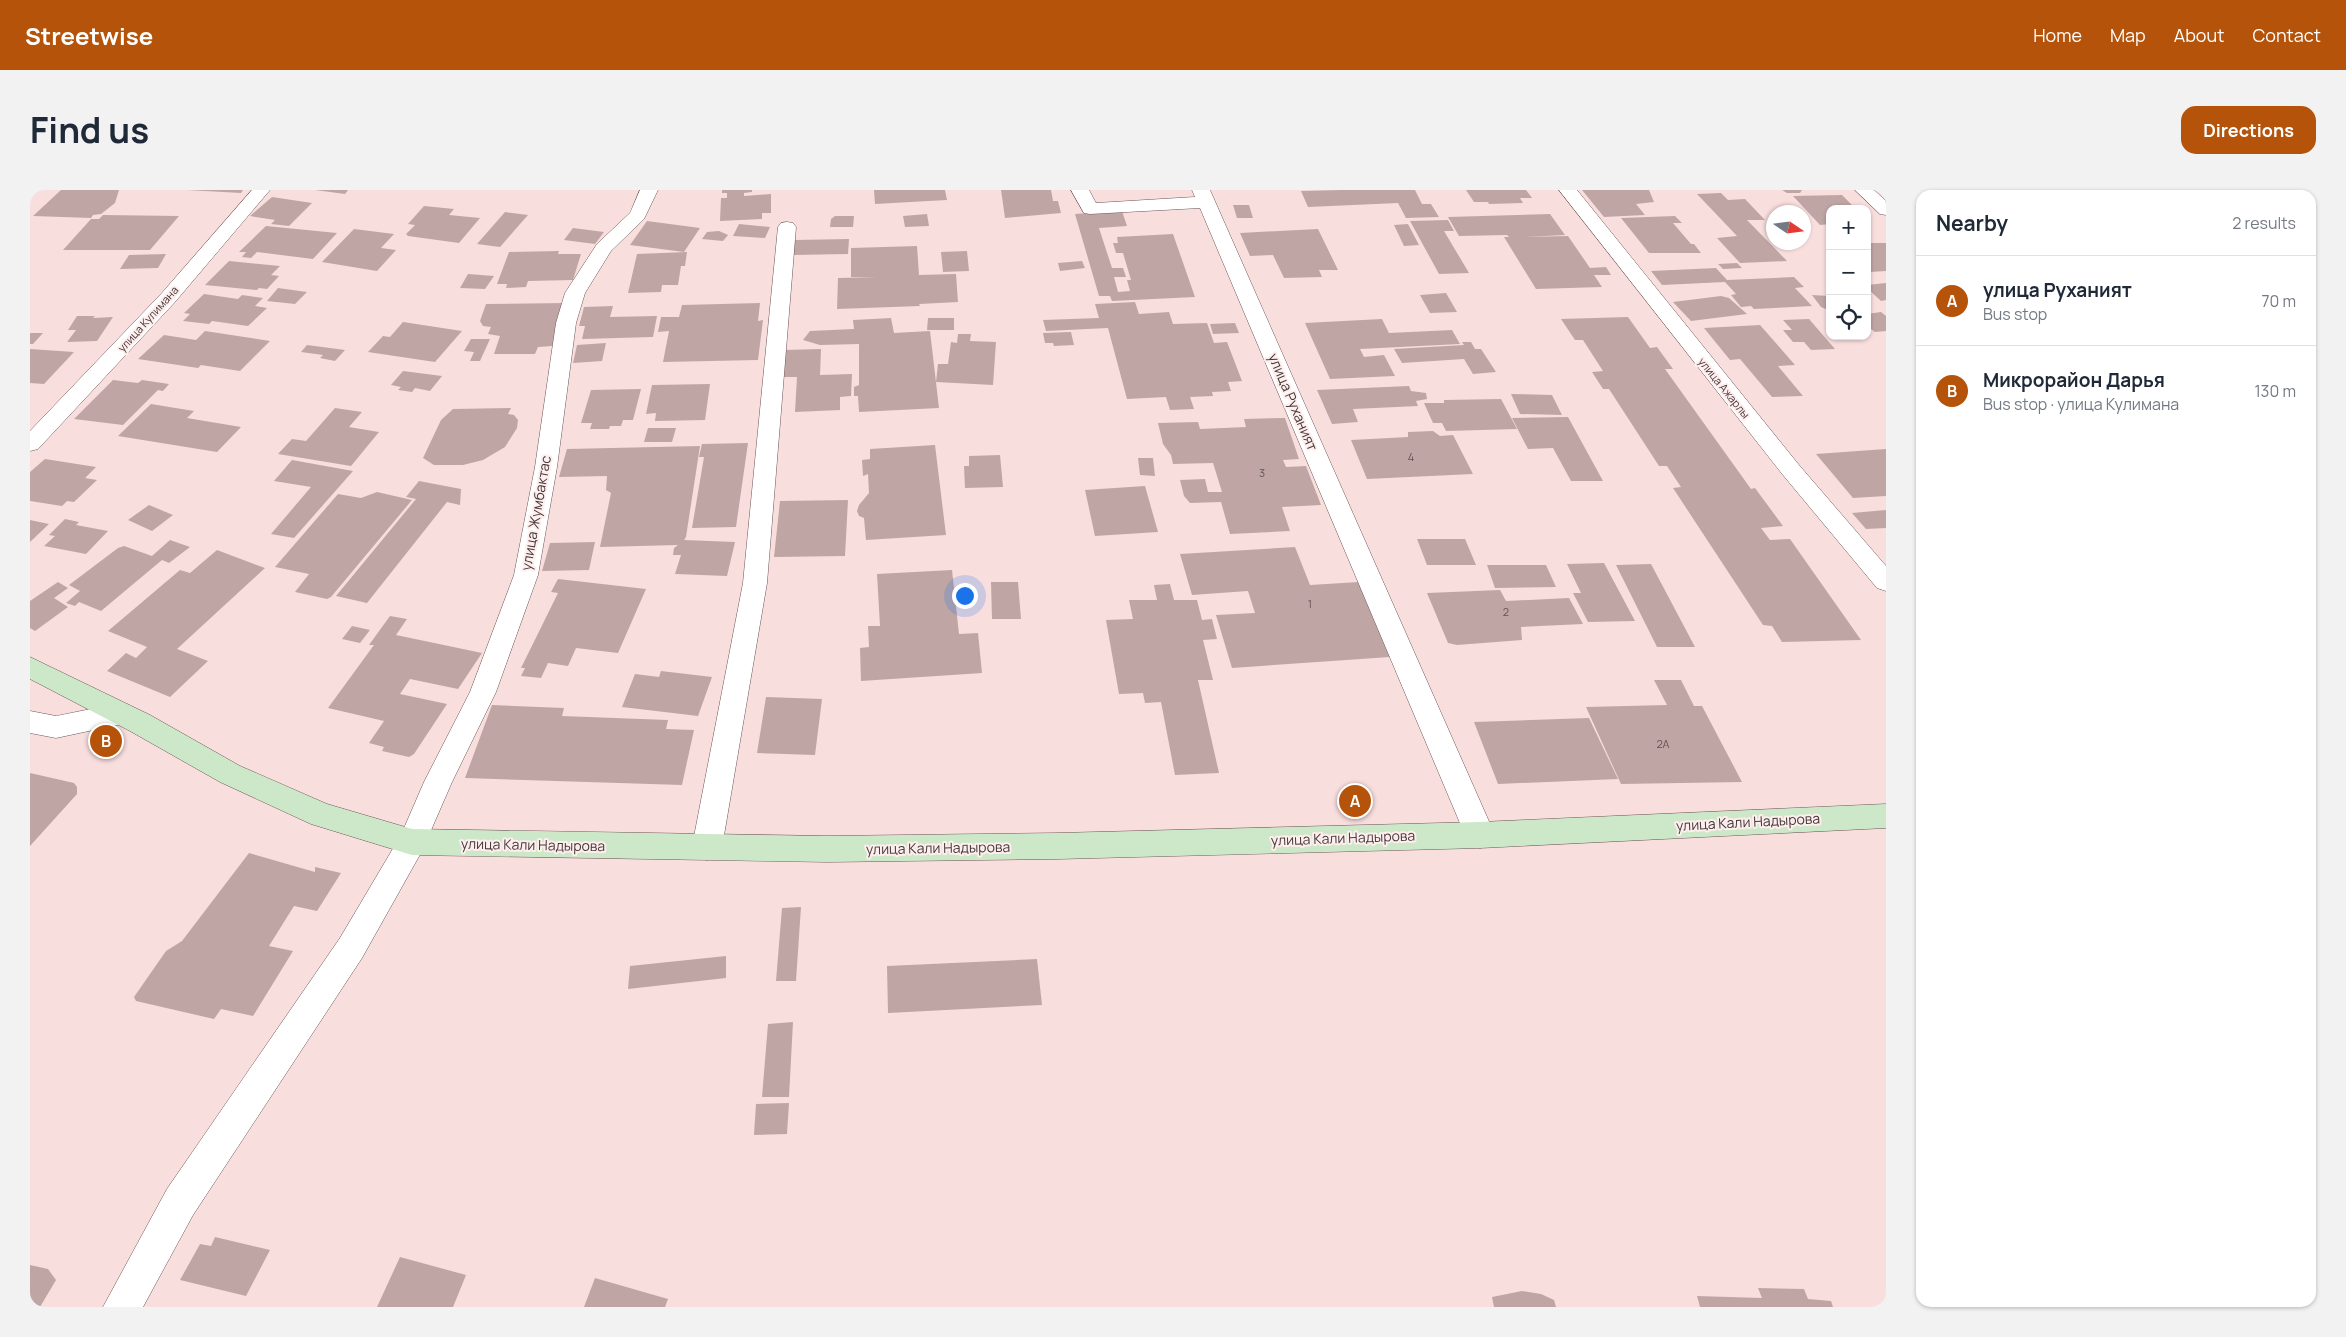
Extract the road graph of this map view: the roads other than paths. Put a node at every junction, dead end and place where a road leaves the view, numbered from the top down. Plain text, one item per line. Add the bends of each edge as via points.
1 (261, 190) edge
2 (649, 190) edge
3 (1080, 190) edge
4 (1568, 190) edge
5 (1864, 190) edge
6 (1203, 196) edge
7 (1886, 210) edge
8 (787, 227) dead end
9 (30, 444) edge
10 (1886, 582) edge
11 (30, 666) edge
12 (121, 714) junction
13 (30, 722) edge
14 (1882, 822) edge
15 (1480, 835) junction
16 (412, 842) junction
17 (707, 847) junction
18 (122, 1307) edge

1 - 9 street, улица Кулимана via 144,325
2 - 16 street, улица Жумбактас via 638,215 604,248 575,293 566,323 546,467 526,575 483,692
3 - 6 street via 1090,209
4 - 10 street, улица Ажарлы via 1778,455
5 - 7 street
6 - 15 street, улица Руханият
8 - 17 street via 755,583
11 - 12 street, улица Кали Надырова
12 - 13 street via 56,727
12 - 16 street, улица Кали Надырова via 230,774 320,815
14 - 15 street, улица Кали Надырова
15 - 17 street, улица Кали Надырова via 1058,846
16 - 17 street, улица Кали Надырова
16 - 18 street, улица Жумбактас via 351,948 180,1202

